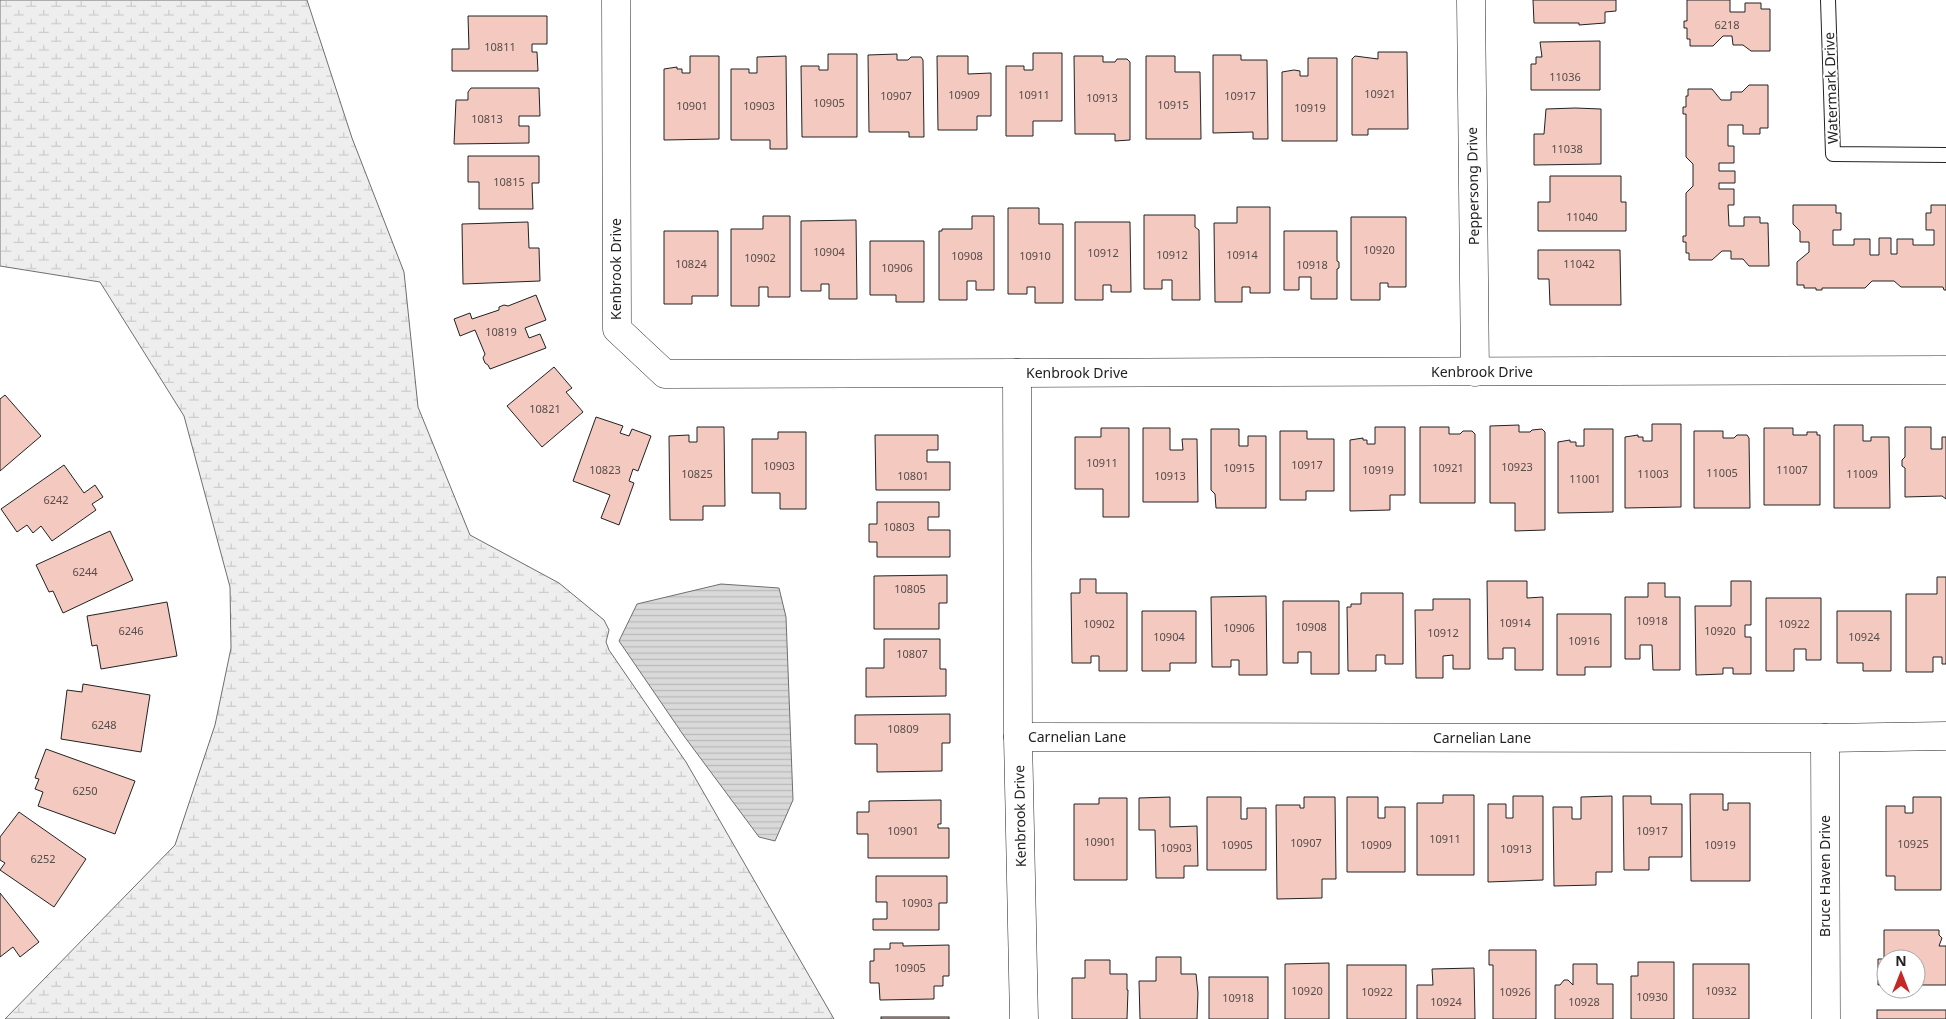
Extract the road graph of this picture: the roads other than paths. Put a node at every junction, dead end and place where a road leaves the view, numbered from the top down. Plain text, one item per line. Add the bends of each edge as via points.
1 (616, 0) edge
2 (1471, 0) edge
3 (1828, 0) edge
4 (1946, 155) edge
5 (1946, 370) edge
6 (1475, 372) junction
7 (1017, 373) junction
8 (1946, 736) edge
9 (1018, 737) junction
10 (1825, 738) junction
11 (1826, 1017) edge
12 (1024, 1019) edge

1 - 7 street, Kenbrook Drive via 616,329 665,374
2 - 6 street, Peppersong Drive
3 - 4 lane, Watermark Drive via 1833,154
5 - 6 street, Kenbrook Drive
6 - 7 street, Kenbrook Drive
7 - 9 street, Kenbrook Drive
8 - 10 street, Carnelian Lane
9 - 10 street, Carnelian Lane
9 - 12 street, Kenbrook Drive
10 - 11 street, Bruce Haven Drive

